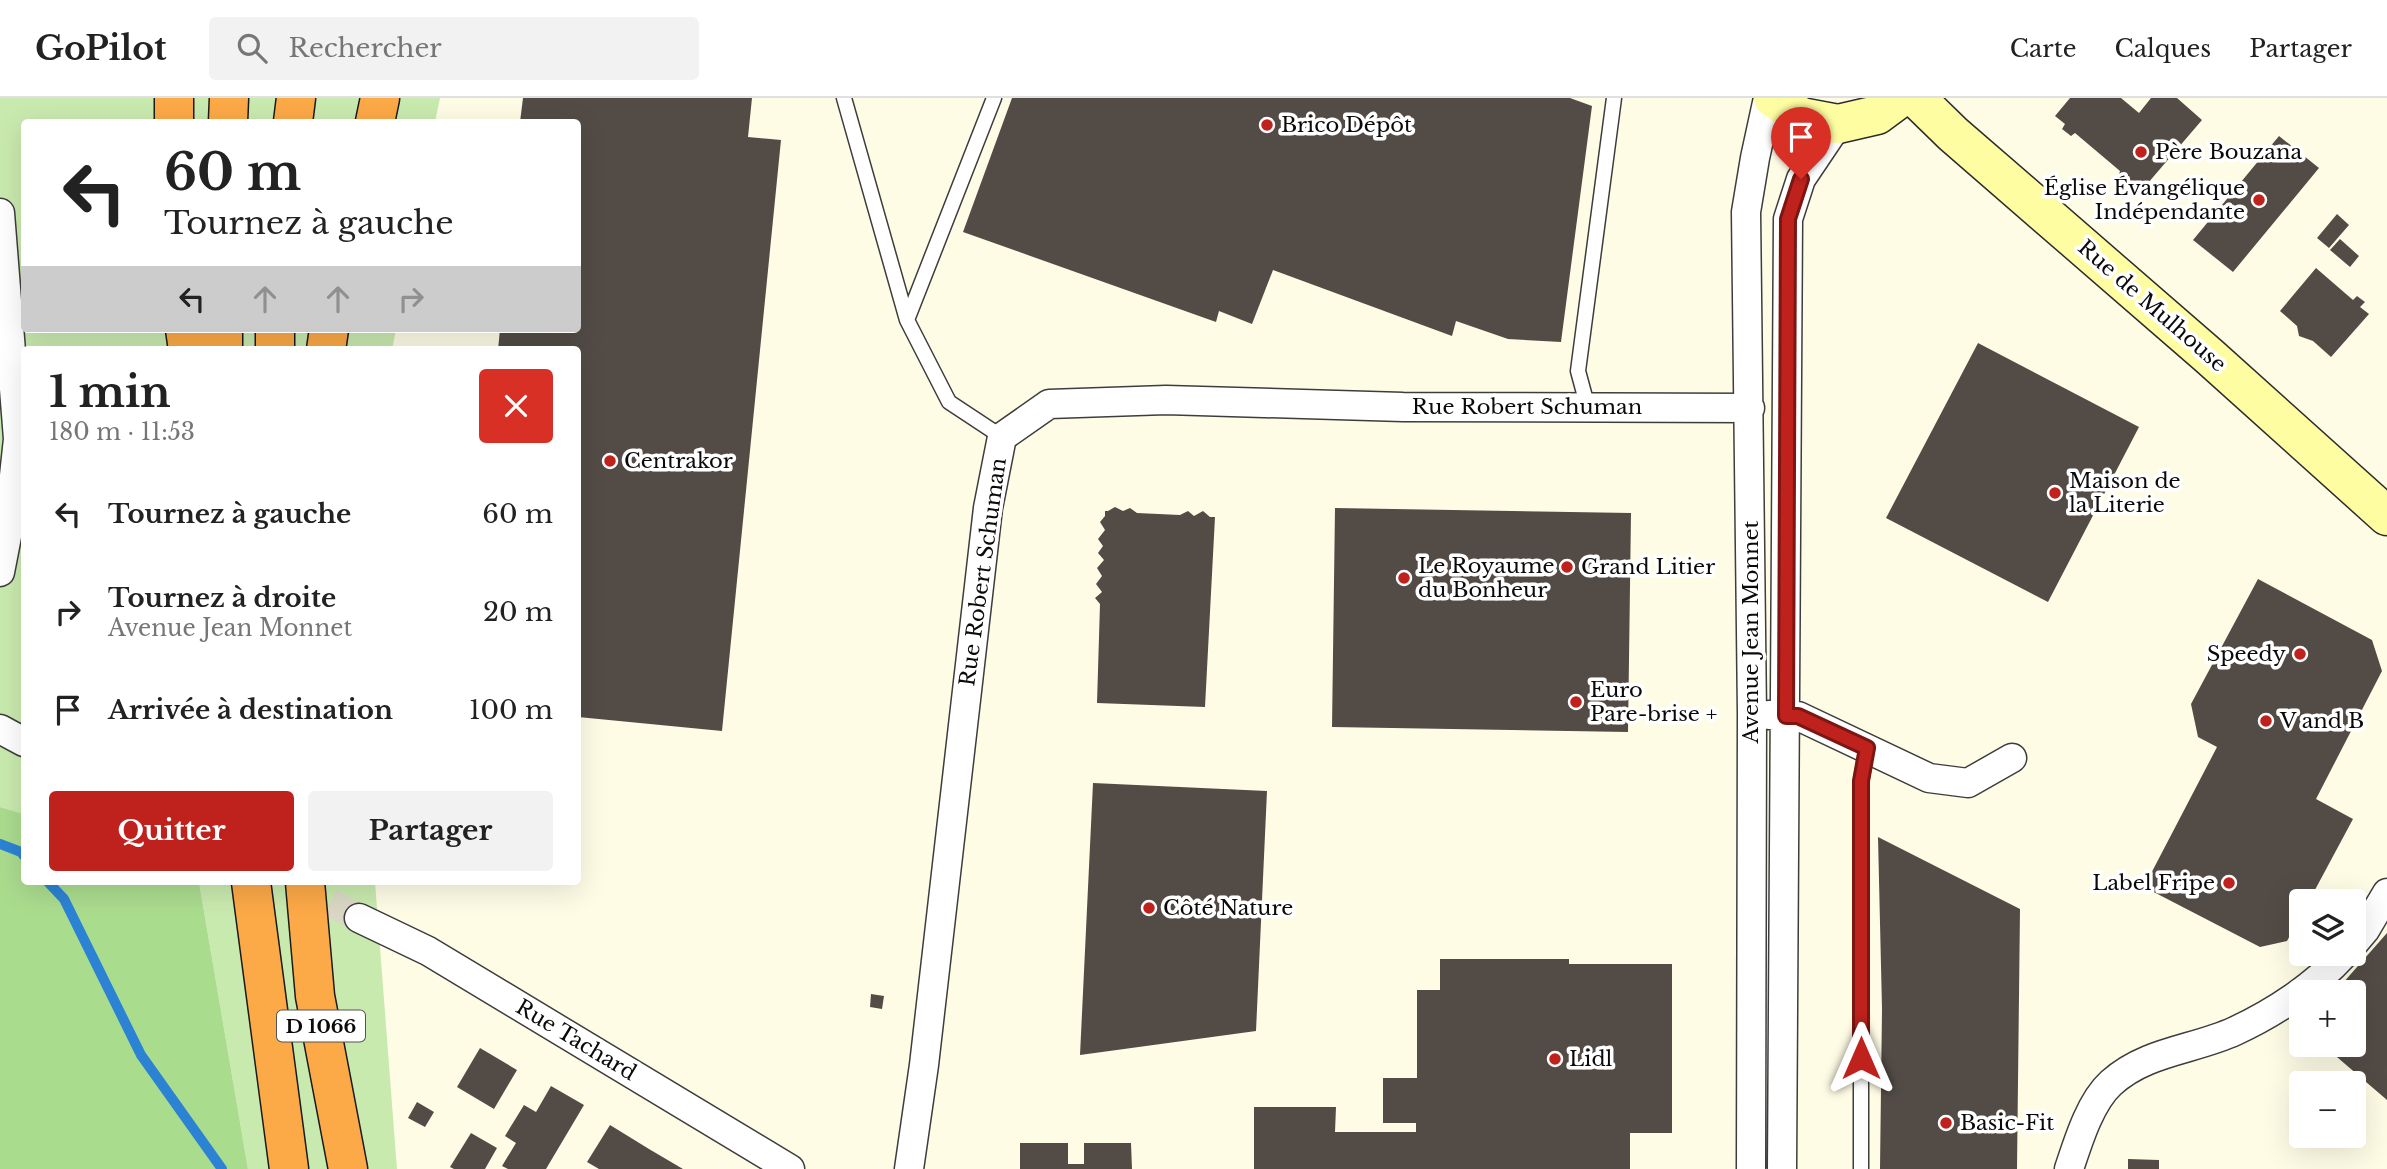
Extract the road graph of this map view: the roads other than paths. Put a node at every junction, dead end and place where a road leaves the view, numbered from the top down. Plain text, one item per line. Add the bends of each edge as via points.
1 (174, 98) edge
2 (229, 98) edge
3 (296, 98) edge
4 (380, 98) edge
5 (844, 98) edge
6 (994, 98) edge
7 (1615, 98) edge
8 (1770, 98) edge
9 (1900, 98) edge
10 (1916, 98) edge
11 (174, 119) edge
12 (228, 119) edge
13 (293, 119) edge
14 (376, 119) edge
15 (1838, 124) junction
16 (0, 213) edge
17 (907, 320) junction
18 (1588, 408) junction
19 (1750, 408) junction
20 (1002, 437) junction
21 (2387, 516) edge
22 (0, 572) edge
23 (1752, 715) junction
24 (1786, 716) junction
25 (0, 729) edge
26 (21, 740) edge
27 (1867, 748) junction
28 (2012, 758) dead end
29 (251, 885) edge
30 (304, 885) edge
31 (2387, 893) edge
32 (359, 918) tunnel mouth
33 (2366, 928) edge
34 (2333, 966) edge
35 (289, 1169) edge
36 (348, 1169) edge
37 (790, 1169) edge
38 (909, 1169) edge
39 (1751, 1169) edge
40 (1783, 1169) edge
41 (1861, 1169) edge
42 (2069, 1169) edge

1 - 11 highway
2 - 12 highway
3 - 13 highway
4 - 14 highway
5 - 17 lane
6 - 17 lane
7 - 18 lane via 1578,371
8 - 15 main road via 1801,117
8 - 19 street, Avenue Jean Monnet via 1746,212
9 - 15 main road via 1877,115
10 - 21 main road, Rue de Mulhouse
15 - 24 street, Avenue Jean Monnet via 1801,179 1788,219
16 - 22 street via 18,439
17 - 20 lane via 949,402
18 - 19 street, Rue Robert Schuman
18 - 20 street, Rue Robert Schuman via 1166,400 1049,404
19 - 23 street, Avenue Jean Monnet
20 - 38 street, Rue Robert Schuman via 988,508
23 - 24 street
23 - 39 street, Avenue Jean Monnet
24 - 27 street via 1798,716
24 - 40 street, Avenue Jean Monnet
25 - 26 street
27 - 28 street via 1929,778 1969,783
27 - 41 lane via 1861,781
29 - 35 highway, D 1066
30 - 36 highway, D 1066 via 315,996
31 - 33 street
32 - 37 street, Rue Tachard via 428,951
34 - 42 street via 2287,1001 2234,1031 2150,1059 2110,1083 2087,1118

